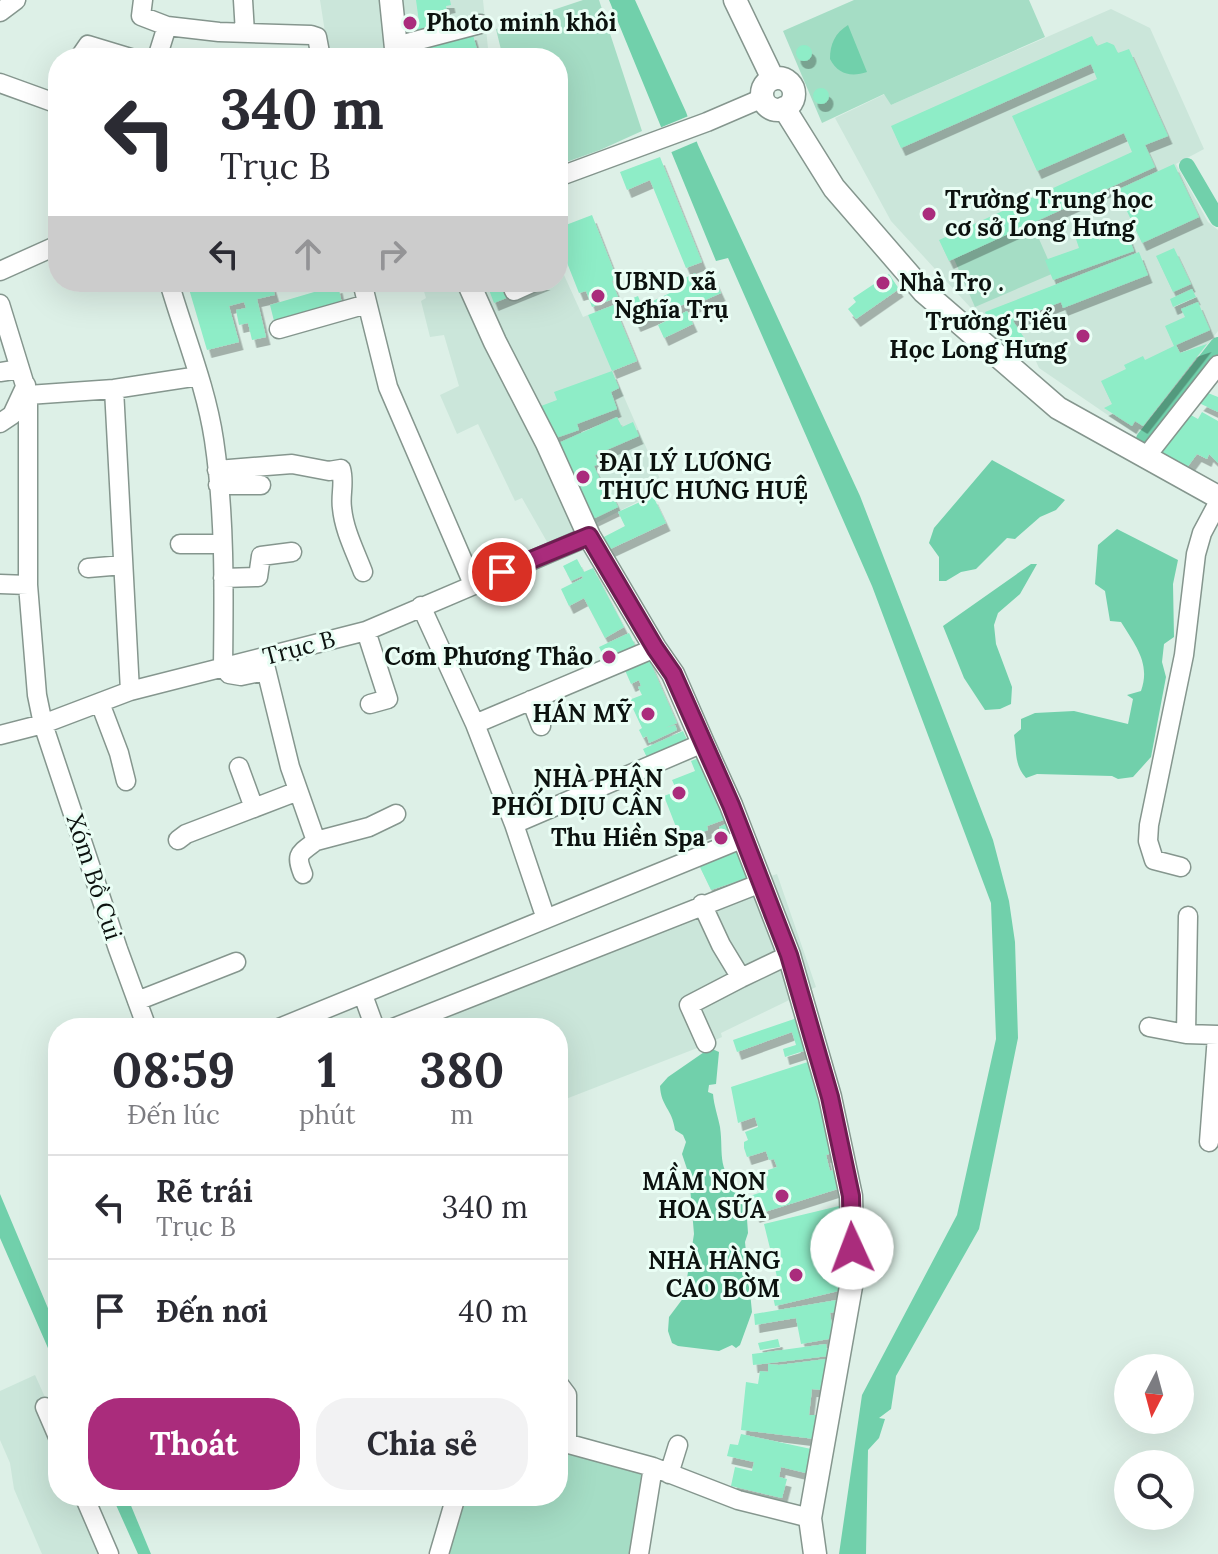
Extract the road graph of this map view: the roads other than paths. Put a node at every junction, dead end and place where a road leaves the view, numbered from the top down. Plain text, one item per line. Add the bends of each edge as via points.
1 (16, 0) edge
2 (143, 0) edge
3 (243, 0) edge
4 (391, 0) edge
5 (735, 0) edge
6 (0, 12) edge
7 (480, 24) dead end
8 (167, 26) junction
9 (245, 33) junction
10 (160, 48) edge
11 (319, 48) edge
12 (396, 48) edge
13 (408, 48) edge
14 (0, 83) edge
15 (768, 88) junction
16 (48, 100) edge
17 (568, 173) edge
18 (48, 249) edge
19 (0, 271) edge
20 (172, 292) edge
21 (364, 292) edge
22 (475, 292) edge
23 (0, 304) edge
24 (367, 304) junction
25 (279, 329) dead end
26 (1218, 365) edge
27 (0, 372) edge
28 (199, 376) junction
29 (25, 383) junction
30 (114, 389) junction
31 (0, 423) edge
32 (1145, 458) junction
33 (218, 478) junction
34 (261, 485) dead end
35 (1218, 500) edge
36 (589, 536) junction
37 (180, 544) dead end
38 (221, 544) junction
39 (292, 552) dead end
40 (123, 565) junction
41 (88, 568) dead end
42 (363, 572) dead end
43 (223, 578) junction
44 (0, 584) edge
45 (473, 584) junction
46 (28, 585) junction
47 (421, 606) junction
48 (366, 631) junction
49 (655, 648) junction
50 (264, 665) junction
51 (223, 666) junction
52 (130, 691) junction
53 (531, 700) junction
54 (100, 703) junction
55 (370, 704) dead end
56 (43, 724) junction
57 (475, 724) junction
58 (541, 726) dead end
59 (0, 735) edge
60 (703, 743) junction
61 (239, 767) dead end
62 (126, 781) dead end
63 (298, 791) junction
64 (254, 808) junction
65 (396, 814) dead end
66 (514, 824) junction
67 (744, 838) junction
68 (178, 840) dead end
69 (316, 841) junction
70 (1181, 867) dead end
71 (303, 874) dead end
72 (761, 883) junction
73 (702, 904) junction
74 (1188, 916) dead end
75 (546, 919) junction
76 (789, 955) junction
77 (236, 962) dead end
78 (741, 978) junction
79 (363, 995) junction
80 (137, 1001) junction
81 (143, 1018) edge
82 (304, 1018) edge
83 (371, 1018) edge
84 (418, 1018) edge
85 (1149, 1027) dead end
86 (1186, 1034) junction
87 (1218, 1036) edge
88 (706, 1043) dead end
89 (1209, 1142) dead end
90 (45, 1407) dead end
91 (48, 1414) edge
92 (568, 1443) edge
93 (678, 1445) dead end
94 (661, 1470) junction
95 (88, 1506) edge
96 (453, 1506) edge
97 (810, 1518) junction
98 (109, 1554) edge
99 (439, 1554) edge
100 (639, 1554) edge
101 (815, 1554) edge

1 - 6 street
2 - 8 street via 141,16
3 - 9 street
4 - 12 main road
5 - 15 main road
7 - 13 street
8 - 9 street
8 - 10 street
9 - 11 street via 317,37
14 - 16 street
15 - 17 street via 707,122
15 - 32 main road via 784,79 792,86 793,99 784,108 834,188 924,292 1058,408
18 - 19 street
20 - 28 street
21 - 24 street
22 - 36 main road
23 - 29 street, Xóm Bồ Cui
24 - 25 street
24 - 45 street via 388,387
26 - 32 street
27 - 29 street
28 - 30 street
28 - 33 street
29 - 30 street
29 - 31 street via 12,415
29 - 46 street, Xóm Bồ Cui
30 - 40 street
32 - 35 main road
33 - 34 street
33 - 38 street
33 - 42 street via 292,464 341,469 344,522
35 - 70 street via 1196,554 1184,655 1149,825 1154,860
36 - 45 street, Trục B
36 - 49 main road
37 - 38 street
38 - 43 street
39 - 43 street via 261,556 258,577
40 - 41 street
40 - 52 street
43 - 51 street
44 - 46 street
45 - 47 street, Trục B
46 - 56 street, Xóm Bồ Cui
47 - 48 street, Trục B
47 - 57 street
48 - 50 street, Trục B
48 - 55 street via 388,699
49 - 53 street
49 - 60 main road via 673,674
50 - 51 street, Trục B
50 - 63 street
51 - 52 street, Trục B
52 - 54 street, Trục B
53 - 57 street
53 - 58 street
54 - 56 street, Trục B
54 - 62 street
56 - 59 street, Trục B
56 - 80 street, Xóm Bồ Cui
57 - 66 street
60 - 66 street
60 - 67 main road
61 - 64 street
63 - 64 street
63 - 69 street
64 - 68 street
65 - 69 street
66 - 75 street
67 - 72 main road
67 - 75 street
69 - 71 street via 298,858
72 - 73 street
72 - 76 main road
73 - 78 street
73 - 84 street
74 - 86 street
75 - 79 street
76 - 78 street
76 - 97 main road via 830,1097 851,1196 853,1275
77 - 80 street
78 - 88 street via 689,1005
79 - 82 street
79 - 83 street
80 - 81 street, Xóm Bồ Cui
85 - 86 street
86 - 87 street
87 - 89 street
90 - 91 street
92 - 94 street
93 - 94 street
94 - 97 street via 738,1500
94 - 100 street
95 - 98 street
96 - 99 street
97 - 101 main road

